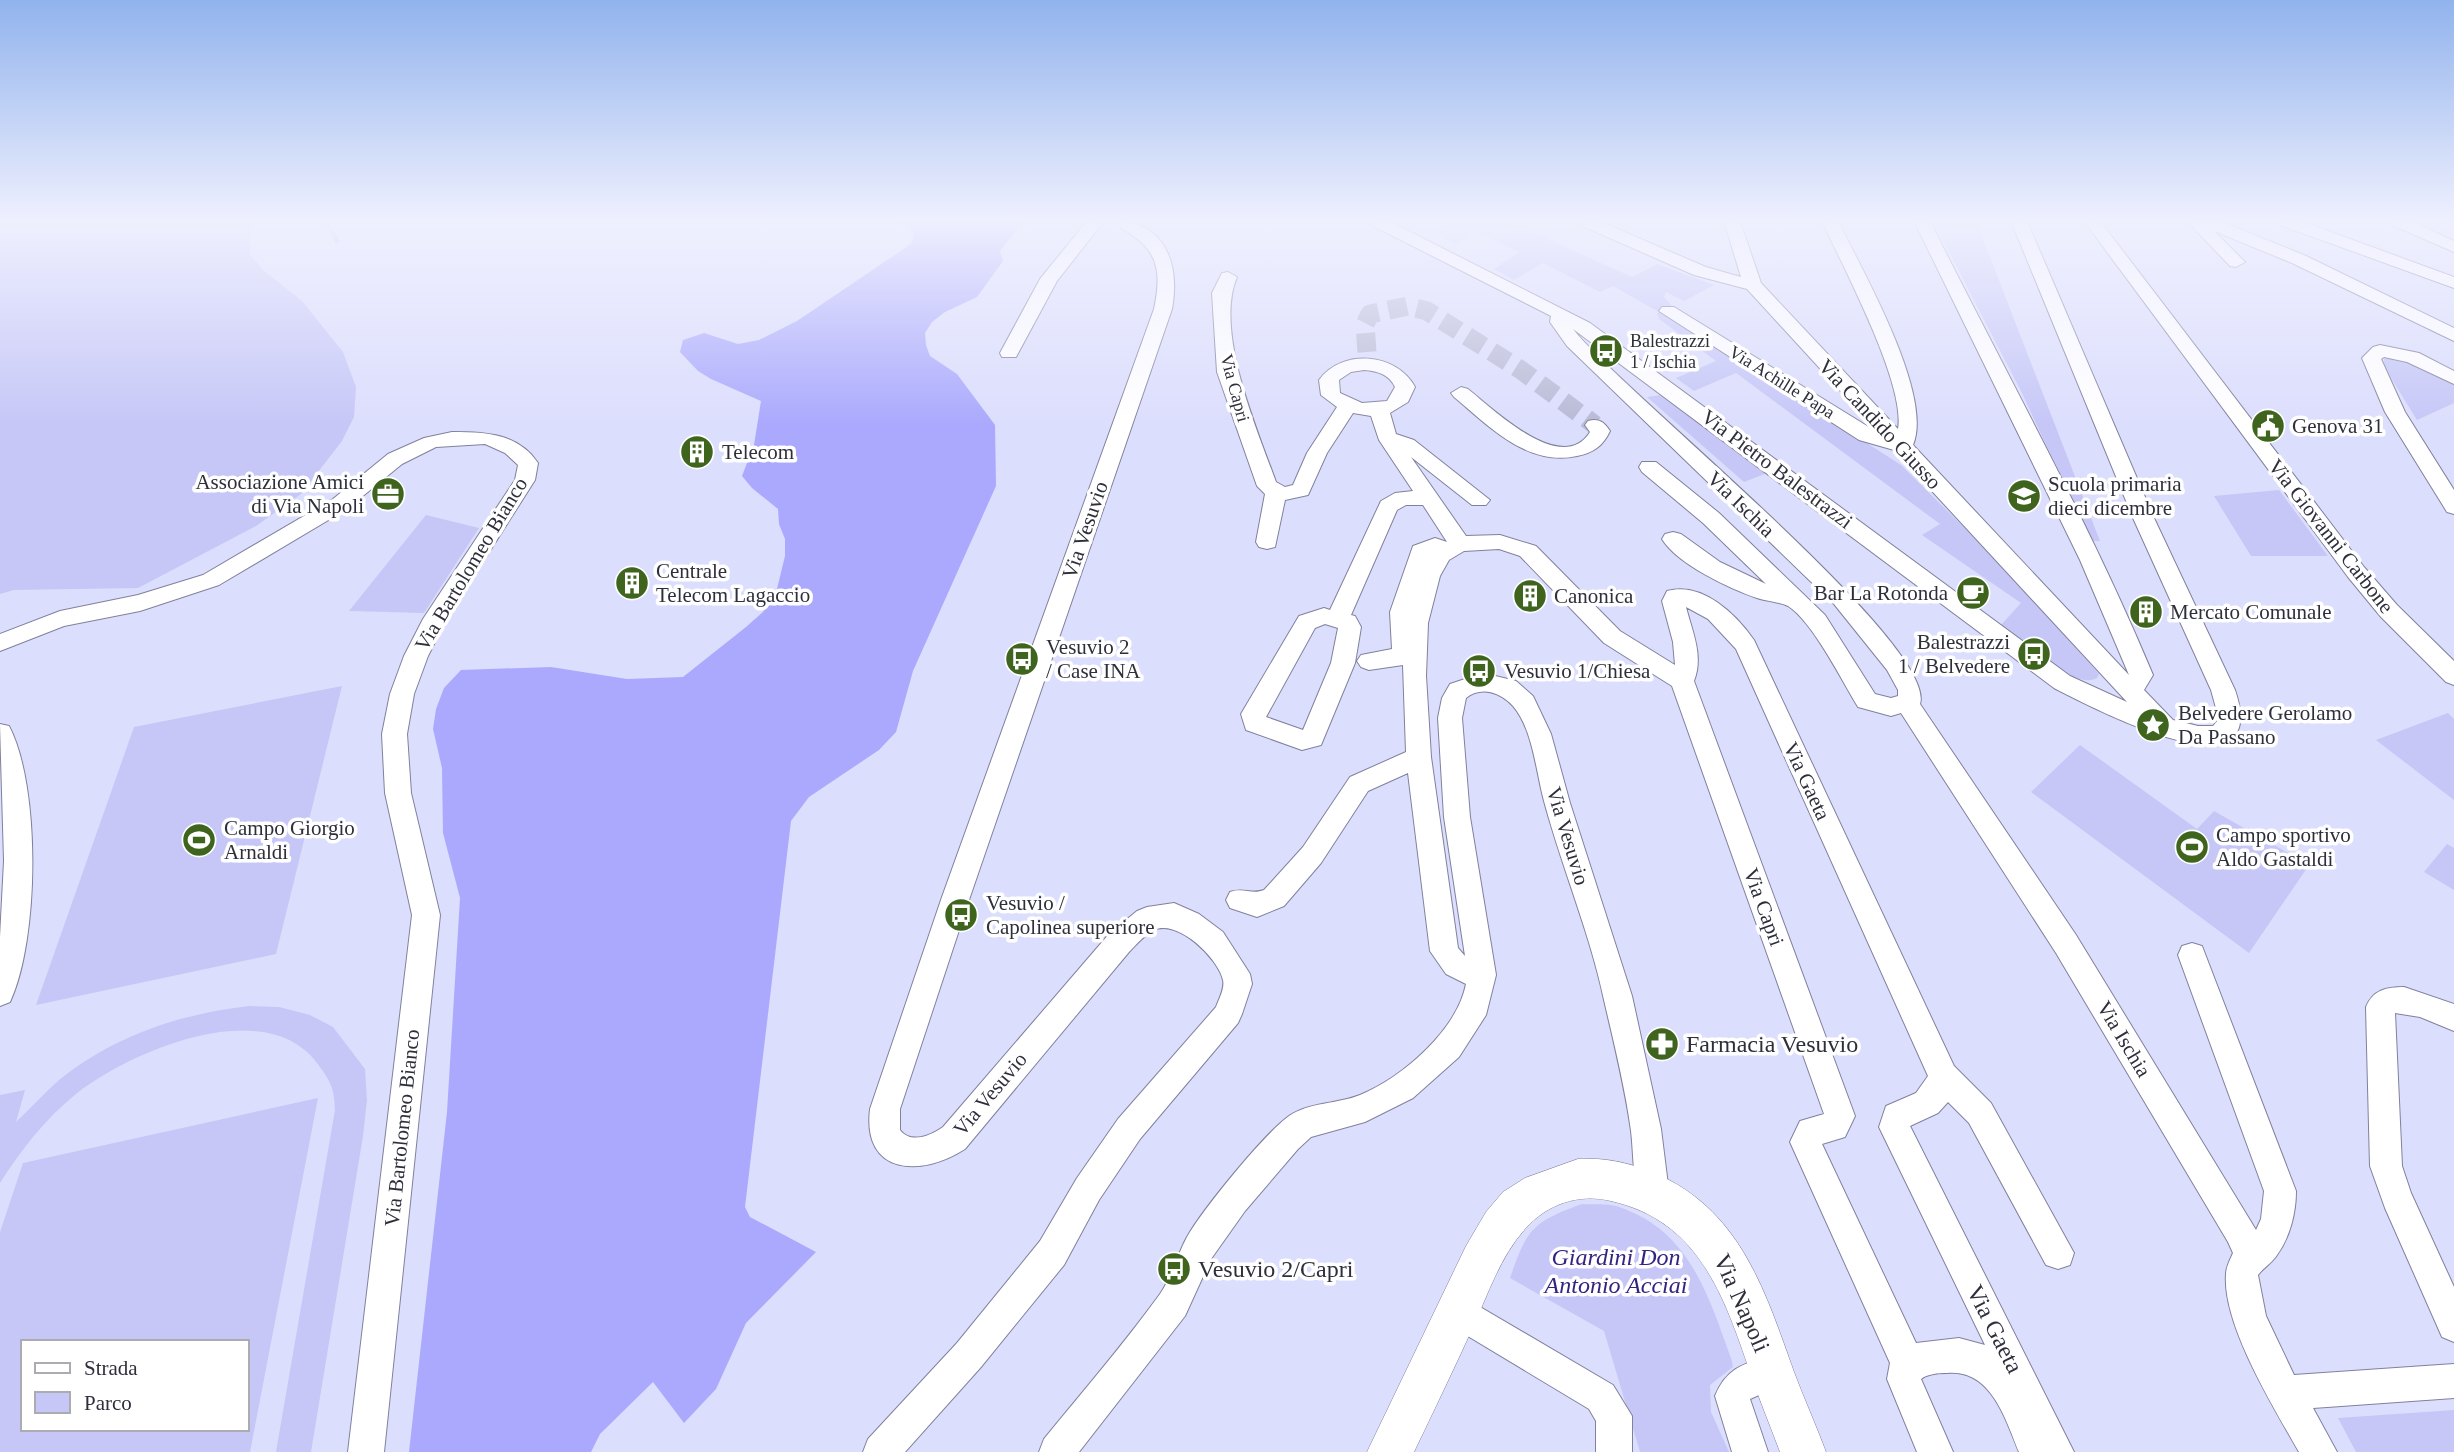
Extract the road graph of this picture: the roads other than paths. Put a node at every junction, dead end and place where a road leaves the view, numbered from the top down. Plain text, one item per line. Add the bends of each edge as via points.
1 (1044, 289) edge
2 (1168, 289) edge
3 (1223, 289) edge
4 (1513, 289) edge
5 (1761, 289) edge
6 (1861, 289) edge
7 (1956, 289) edge
8 (2047, 289) edge
9 (2144, 289) edge
10 (2359, 289) edge
11 (1668, 311) dead end
12 (1561, 313) junction
13 (2454, 335) edge
14 (1009, 353) dead end
15 (2454, 378) edge
16 (1461, 393) dead end
17 (1348, 406) junction
18 (1380, 409) junction
19 (1595, 425) dead end
20 (1389, 440) junction
21 (1899, 444) junction
22 (1649, 467) dead end
23 (1276, 492) junction
24 (1428, 498) junction
25 (1479, 500) dead end
26 (2454, 507) edge
27 (1673, 539) dead end
28 (1267, 542) dead end
29 (1453, 548) junction
30 (1796, 598) junction
31 (1338, 618) junction
32 (0, 643) edge
33 (1369, 661) dead end
34 (2454, 676) edge
35 (1682, 681) junction
36 (2131, 692) junction
37 (1906, 713) junction
38 (2168, 728) junction
39 (0, 733) edge
40 (1419, 758) junction
41 (1240, 900) dead end
42 (2192, 955) dead end
43 (1482, 975) junction
44 (0, 993) edge
45 (2454, 1018) edge
46 (1944, 1076) junction
47 (1653, 1193) junction
48 (2058, 1253) dead end
49 (2252, 1257) junction
50 (1458, 1311) junction
51 (2454, 1325) edge
52 (1907, 1362) junction
53 (1772, 1372) junction
54 (2454, 1381) edge
55 (2286, 1393) junction
56 (366, 1452) edge
57 (881, 1452) edge
58 (1057, 1452) edge
59 (1390, 1452) edge
60 (1614, 1452) edge
61 (1750, 1452) edge
62 (1803, 1452) edge
63 (1935, 1452) edge
64 (2037, 1452) edge
65 (2056, 1452) edge
66 (2319, 1452) edge

1 - 14 street
2 - 57 street, Via Vesuvio via 956,897 886,1109 883,1133 896,1148 918,1153 931,1152 954,1138 1119,943 1147,919 1174,915 1189,922 1228,960 1238,984 1228,1014 1129,1129 1052,1252 969,1355
3 - 23 street, Via Capri via 1227,372 1260,470 1267,486
4 - 12 street, Via Pietro Balestrazzi
5 - 21 street, Via Candido Giusso
6 - 21 street via 1903,383 1908,434
7 - 36 street via 2130,648 2141,676
8 - 38 street via 2233,717 2223,734 2195,736
9 - 34 street, Via Giovanni Carbone via 2356,572
10 - 13 street
11 - 21 street, Via Achille Papa via 1866,436
12 - 37 street, Via Ischia via 1559,322 1574,342 1842,598 1910,690
12 - 38 street, Via Pietro Balestrazzi via 2062,682
15 - 26 street via 2400,353 2380,351 2371,358 2395,412
16 - 19 street via 1525,442 1549,454 1587,446 1598,437
17 - 18 street
17 - 18 street via 1331,395 1329,380 1371,358 1396,373 1405,387 1399,401
17 - 23 street via 1317,453 1305,485 1295,493
18 - 20 street
20 - 24 street
20 - 25 street via 1407,444
21 - 36 street, Via Candido Giusso
22 - 30 street, Via Ischia
23 - 28 street
24 - 29 street
24 - 31 street via 1402,498 1388,506
27 - 30 street via 1726,576 1774,595
29 - 33 street via 1435,545 1421,551 1401,612 1404,656
29 - 35 street via 1500,542 1528,551 1612,636
29 - 40 street via 1429,576 1418,623
30 - 37 street, Via Ischia via 1817,621 1867,701
31 - 31 street via 1350,627 1343,663 1312,738 1302,740 1255,723 1253,714 1307,622 1324,616
32 - 56 street, Via Bartolomeo Bianco via 60,619 140,603 211,580 340,504 395,459 431,442 488,438 512,448 528,463 525,480 426,636 397,710 395,773 426,915
35 - 46 street, Via Gaeta via 1687,673 1686,650 1675,597 1693,599 1723,617 1746,646
35 - 52 street, Via Capri via 1840,1116 1834,1126 1811,1131 1805,1142
36 - 38 street
37 - 49 street, Via Ischia via 2066,944
39 - 44 street via 13,784 17,874 13,951
40 - 41 street via 1359,784 1312,855 1274,898 1257,905
40 - 43 street via 1444,951 1459,969
42 - 49 street via 2280,1191 2274,1228
43 - 47 street, Via Vesuvio via 1457,817 1450,708 1458,690 1483,682 1517,693 1539,734 1618,996 1646,1129
43 - 58 street, Via Vesuvio via 1480,995 1466,1022 1420,1074 1384,1100 1302,1125 1287,1138 1199,1247 1173,1304
45 - 51 street via 2406,1000 2388,1000 2380,1007 2386,1166
46 - 48 street, Via Gaeta via 1980,1113
46 - 65 street, Via Gaeta via 1936,1097 1926,1107 1897,1116 1894,1128
47 - 50 street, Via Napoli via 1596,1178 1559,1184 1527,1199 1510,1214 1487,1248
47 - 53 street, Via Napoli via 1688,1214 1725,1256
49 - 55 street via 2244,1264 2241,1278 2248,1312
50 - 59 street, Via Napoli
50 - 60 street via 1601,1397 1614,1416
52 - 63 street via 1904,1379
52 - 64 street, Via Gaeta via 1960,1356 1989,1366 2001,1377
53 - 61 street via 1741,1384 1732,1396
53 - 62 street, Via Napoli
54 - 55 street
55 - 66 street

